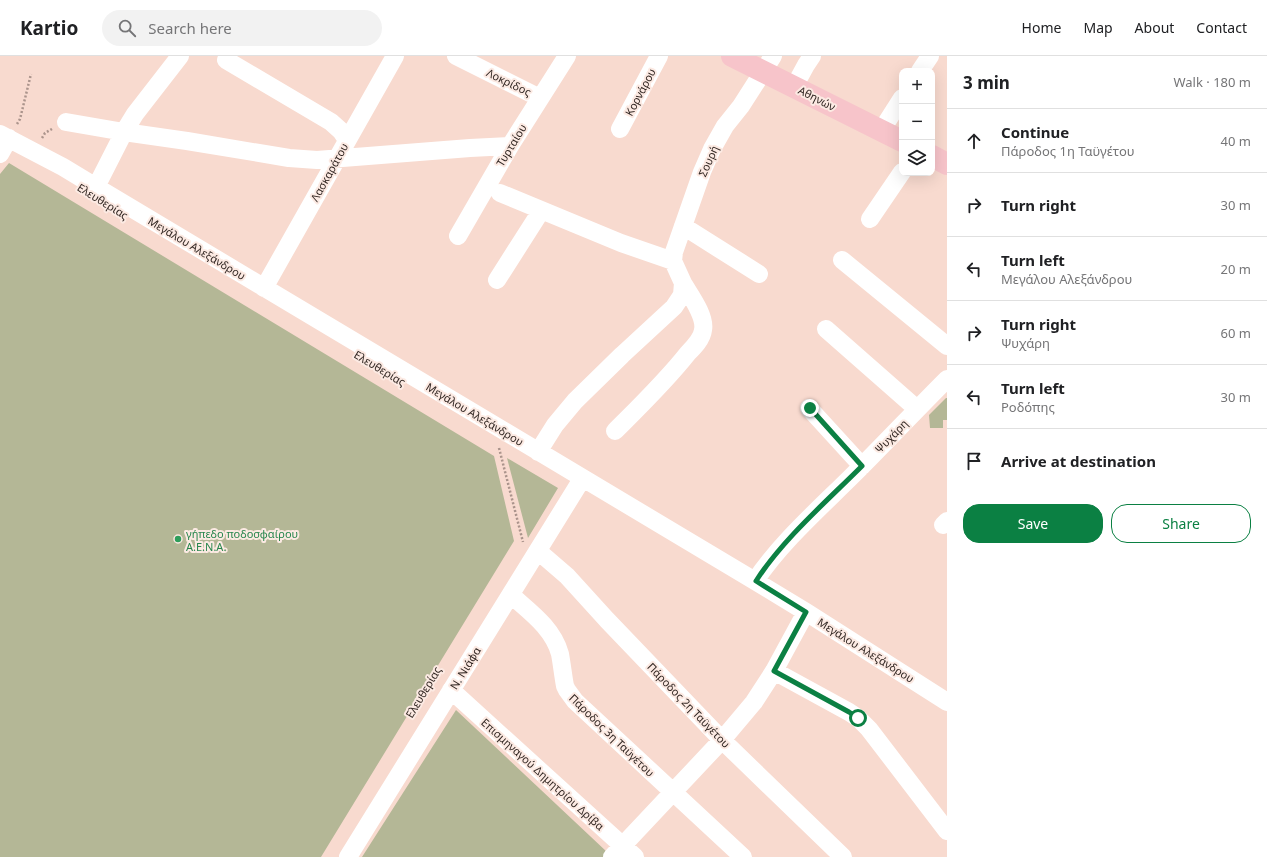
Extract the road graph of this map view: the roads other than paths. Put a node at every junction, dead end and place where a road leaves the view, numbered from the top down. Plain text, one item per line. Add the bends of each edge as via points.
1 (180, 56) edge
2 (394, 56) edge
3 (456, 56) edge
4 (567, 56) edge
5 (659, 56) edge
6 (732, 56) edge
7 (812, 56) edge
8 (930, 56) edge
9 (226, 60) dead end
10 (768, 64) edge
11 (922, 68) edge
12 (794, 87) junction
13 (544, 103) junction
14 (899, 103) edge
15 (66, 122) road end
16 (620, 129) dead end
17 (881, 131) junction
18 (124, 132) junction
19 (5, 136) edge
20 (347, 140) junction
21 (900, 140) edge
22 (510, 146) junction
23 (0, 154) edge
24 (935, 158) edge
25 (337, 159) junction
26 (947, 164) edge
27 (498, 167) junction
28 (899, 176) edge
29 (96, 187) junction
30 (500, 193) dead end
31 (541, 211) junction
32 (870, 220) dead end
33 (683, 226) junction
34 (458, 236) dead end
35 (842, 260) dead end
36 (673, 261) junction
37 (759, 274) dead end
38 (496, 280) dead end
39 (683, 284) junction
40 (264, 288) junction
41 (826, 329) dead end
42 (947, 346) edge
43 (947, 378) edge
44 (810, 408) dead end
45 (917, 409) junction
46 (615, 431) dead end
47 (538, 452) junction
48 (862, 466) junction
49 (582, 479) junction
50 (538, 551) junction
51 (756, 581) junction
52 (511, 595) junction
53 (806, 612) junction
54 (774, 671) junction
55 (451, 690) junction
56 (947, 702) edge
57 (722, 740) junction
58 (672, 793) junction
59 (947, 831) edge
60 (623, 853) edge
61 (348, 857) edge
62 (743, 857) edge
63 (843, 857) edge

1 - 18 street
2 - 20 street, Λασκαράτου
3 - 13 street, Λοκρίδος
4 - 13 street, Τυρταίου
5 - 16 street, Κορνάρου
6 - 10 main road, Αθηνών
7 - 12 street
8 - 11 street
9 - 20 street via 331,122 341,130
10 - 12 main road, Αθηνών
10 - 33 street, Σουρή via 712,149
12 - 17 main road, Αθηνών
13 - 22 street, Τυρταίου
13 - 27 street via 518,150
14 - 17 street
15 - 18 street
17 - 21 main road, Αθηνών
18 - 25 street via 289,158
18 - 29 street
19 - 23 street
19 - 29 street, Μεγάλου Αλεξάνδρου
20 - 25 street, Λασκαράτου
22 - 25 street
22 - 27 street, Τυρταίου
24 - 26 main road
25 - 40 street, Λασκαράτου
27 - 34 street, Τυρταίου
28 - 32 street
29 - 40 street, Μεγάλου Αλεξάνδρου
30 - 31 street
31 - 36 street
31 - 38 street
33 - 36 street, Σουρή
33 - 37 street
35 - 42 street
36 - 39 street
39 - 46 street via 697,305 701,317 703,330 698,342
39 - 47 street via 682,295 674,307 575,401 555,425
40 - 47 street, Μεγάλου Αλεξάνδρου
41 - 45 street
43 - 45 street, Ψυχάρη
44 - 48 street
45 - 48 street, Ψυχάρη
47 - 49 street, Μεγάλου Αλεξάνδρου
48 - 51 street, Ψυχάρη via 808,519 767,564
49 - 50 street, Ν. Νιάφα
49 - 51 street, Μεγάλου Αλεξάνδρου
50 - 52 street, Ν. Νιάφα
50 - 57 street, Πάροδος 2η Ταϋγέτου via 567,576
51 - 53 street, Μεγάλου Αλεξάνδρου
52 - 55 street, Ν. Νιάφα
52 - 58 street, Πάροδος 3η Ταϋγέτου via 545,626 555,641 565,686 570,696
53 - 54 street
53 - 56 street, Μεγάλου Αλεξάνδρου
54 - 57 street via 754,702
54 - 59 street via 858,718
55 - 60 street, Επισμηναγού Δημητρίου Δρίβα
55 - 61 street, Ν. Νιάφα
57 - 58 street
57 - 63 street, Πάροδος 2η Ταϋγέτου
58 - 60 street
58 - 62 street, Πάροδος 3η Ταϋγέτου

